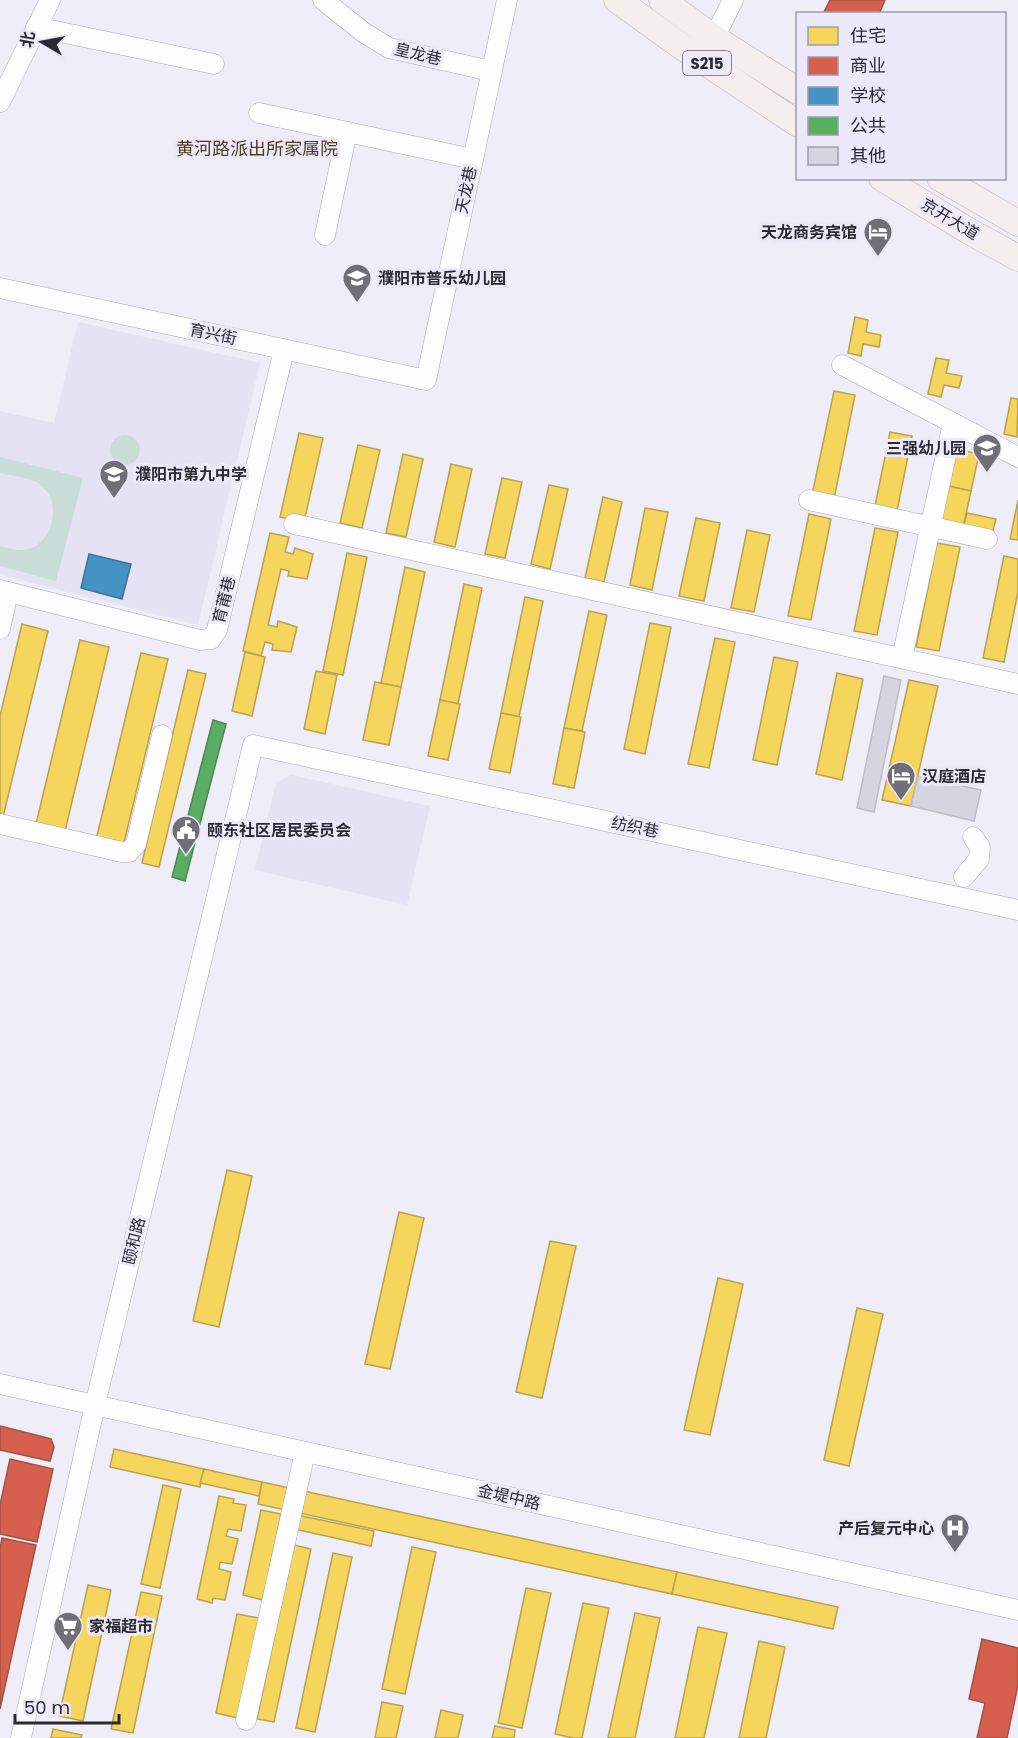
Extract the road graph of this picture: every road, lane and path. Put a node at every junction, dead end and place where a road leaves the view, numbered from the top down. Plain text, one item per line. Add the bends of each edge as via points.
1 (50, 0) edge
2 (322, 0) edge
3 (507, 0) edge
4 (617, 0) edge
5 (662, 0) edge
6 (733, 0) edge
7 (36, 27) junction
8 (714, 38) junction
9 (214, 64) dead end
10 (491, 71) junction
11 (796, 90) edge
12 (0, 102) edge
13 (259, 112) dead end
14 (796, 123) edge
15 (347, 132) junction
16 (473, 159) junction
17 (885, 180) edge
18 (943, 180) edge
19 (1018, 224) edge
20 (325, 235) dead end
21 (1018, 258) edge
22 (0, 288) edge
23 (284, 350) junction
24 (842, 365) dead end
25 (426, 380) joint
26 (953, 423) junction
27 (1018, 457) edge
28 (808, 500) dead end
29 (294, 524) dead end
30 (930, 526) junction
31 (987, 539) dead end
32 (4, 591) edge
33 (0, 629) edge
34 (902, 658) junction
35 (1018, 684) edge
36 (162, 735) dead end
37 (253, 745) joint
38 (0, 824) edge
39 (973, 837) dead end
40 (964, 877) dead end
41 (1018, 910) edge
42 (0, 1384) edge
43 (95, 1405) junction
44 (305, 1452) junction
45 (1018, 1610) edge
46 (246, 1720) dead end
47 (21, 1738) edge

1 - 7 street
2 - 10 street, 皇龙巷 via 389,48
3 - 10 street, 天龙巷
4 - 14 main road, S215
5 - 8 main road, S215
6 - 8 street
7 - 9 street
7 - 12 street
8 - 11 main road, S215
10 - 16 street, 天龙巷
13 - 15 street
15 - 16 street
15 - 20 street
16 - 25 street, 天龙巷
17 - 21 main road, 京开大道
18 - 19 main road, 京开大道
22 - 23 street, 育兴街
23 - 25 street, 育兴街
23 - 32 street, 育莆巷 via 217,630 211,639
24 - 26 street
26 - 27 street
26 - 30 street
28 - 30 street
29 - 34 street
30 - 31 street
30 - 34 street
32 - 33 street
34 - 35 street
36 - 38 street via 136,844 129,852
37 - 41 street, 纺织巷
37 - 43 street, 颐和路
39 - 40 street via 980,847 979,859
42 - 43 street, 金堤中路
43 - 44 street, 金堤中路
43 - 47 street, 颐和路
44 - 45 street, 金堤中路
44 - 46 street

